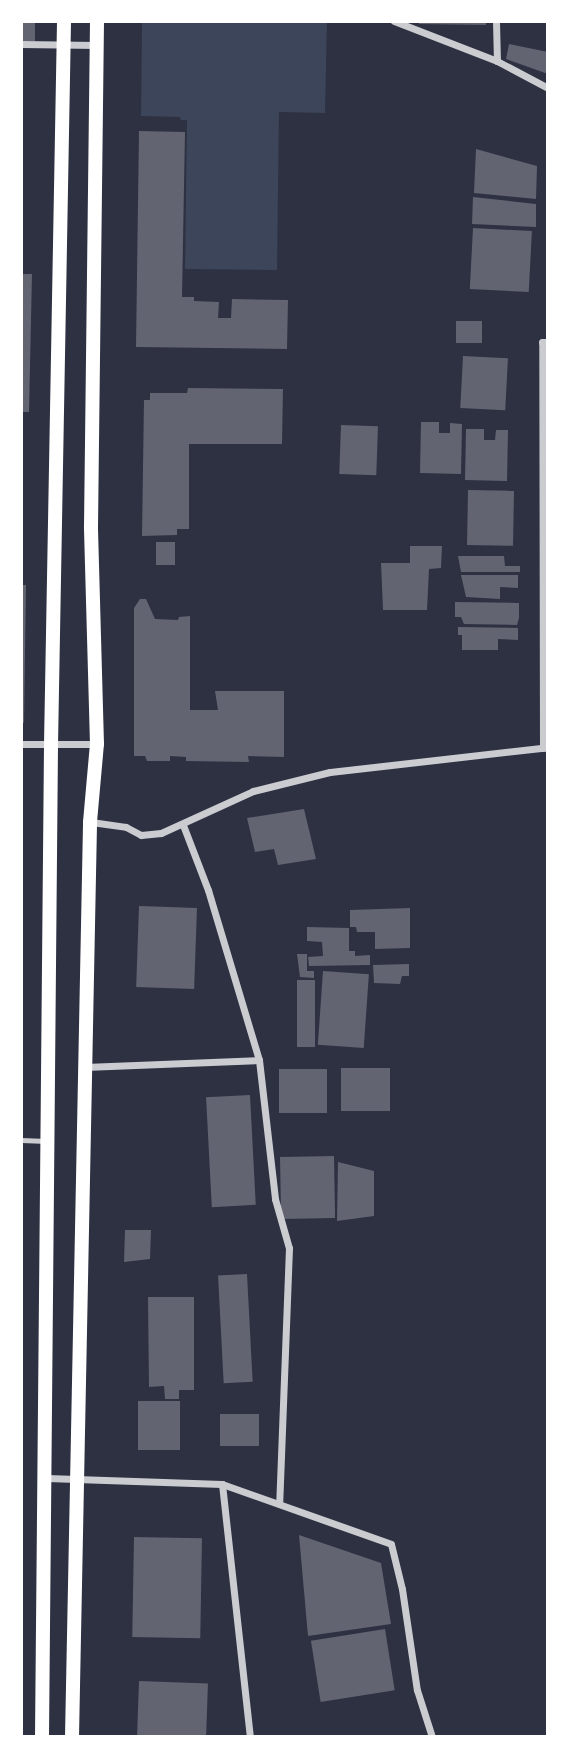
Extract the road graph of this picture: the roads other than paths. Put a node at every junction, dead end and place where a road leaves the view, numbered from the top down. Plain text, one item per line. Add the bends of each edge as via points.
1 (64, 21) edge
2 (97, 21) edge
3 (394, 21) edge
4 (496, 21) edge
5 (64, 43) junction
6 (21, 44) edge
7 (98, 45) junction
8 (497, 61) junction
9 (548, 88) edge
10 (548, 342) edge
11 (21, 744) edge
12 (97, 744) junction
13 (51, 745) junction
14 (545, 747) edge
15 (90, 822) junction
16 (183, 825) junction
17 (259, 1060) junction
18 (85, 1067) junction
19 (21, 1140) edge
20 (50, 1141) junction
21 (47, 1478) junction
22 (77, 1480) junction
23 (222, 1484) junction
24 (279, 1504) junction
25 (42, 1737) edge
26 (72, 1737) edge
27 (250, 1737) edge
28 (432, 1737) edge

1 - 5 main road
2 - 7 main road
3 - 8 street
4 - 8 street
5 - 6 street
5 - 7 street
5 - 13 main road
7 - 12 main road via 91,499
8 - 9 street
10 - 14 street via 542,342
11 - 13 street
12 - 13 street
12 - 15 main road
13 - 20 main road
14 - 16 street via 330,772 253,791
15 - 16 street via 126,827 141,835 161,834
15 - 18 main road
16 - 17 street via 208,890
17 - 18 street
17 - 24 street via 275,1199 289,1248
18 - 22 main road
19 - 20 lane
20 - 21 main road
21 - 22 street
21 - 25 main road
22 - 23 street
22 - 26 main road
23 - 24 street
23 - 27 street
24 - 28 street via 391,1544 417,1690

